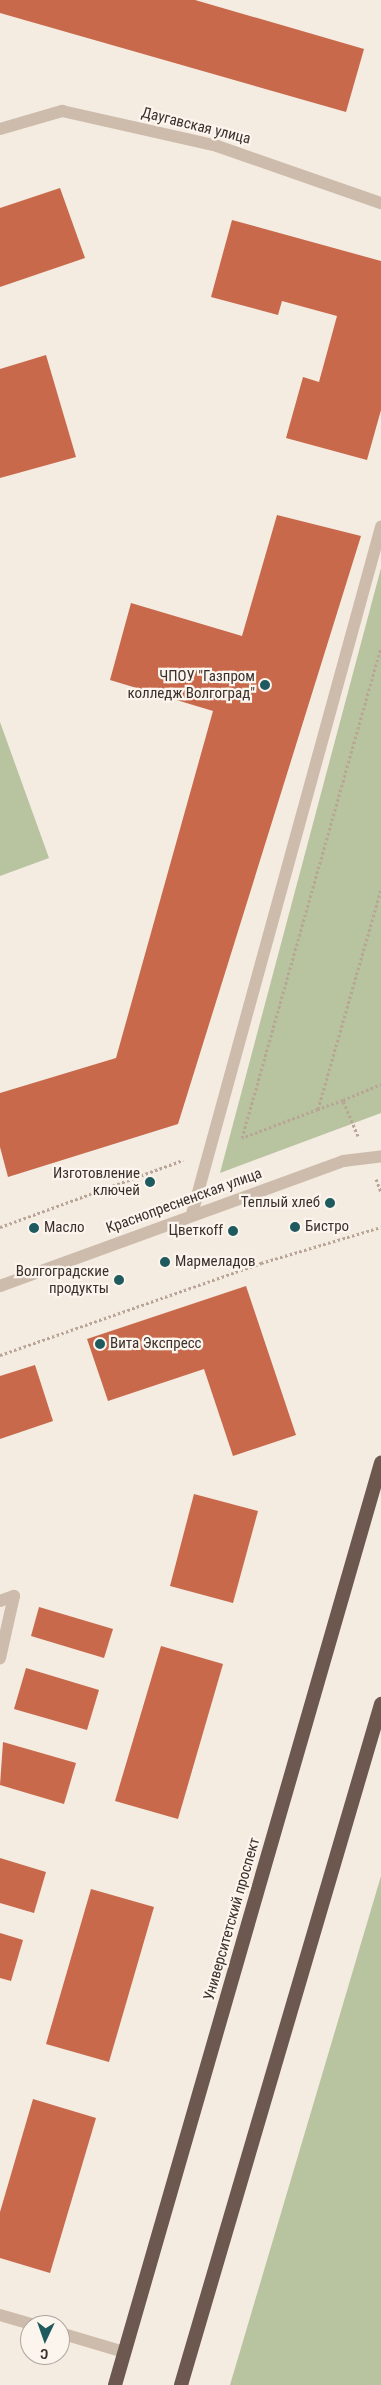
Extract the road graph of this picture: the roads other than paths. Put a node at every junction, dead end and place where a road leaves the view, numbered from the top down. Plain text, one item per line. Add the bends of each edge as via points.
1 (0, 129) edge
2 (381, 202) edge
3 (381, 527) edge
4 (381, 1156) edge
5 (192, 1214) junction
6 (0, 1286) edge
7 (381, 1463) edge
8 (0, 1601) edge
9 (0, 1658) edge
10 (381, 1704) edge
11 (0, 2315) edge
12 (20, 2321) edge
13 (70, 2336) edge
14 (124, 2352) junction
15 (115, 2385) edge
16 (181, 2385) edge

1 - 2 street, Даугавская улица via 62,111 217,146
3 - 5 street
4 - 5 street, Краснопресненская улица via 344,1161
5 - 6 street, Краснопресненская улица
7 - 14 highway, Университетский проспект
8 - 9 street via 14,1596
10 - 16 highway
11 - 12 street
13 - 14 street
14 - 15 highway, Университетский проспект

